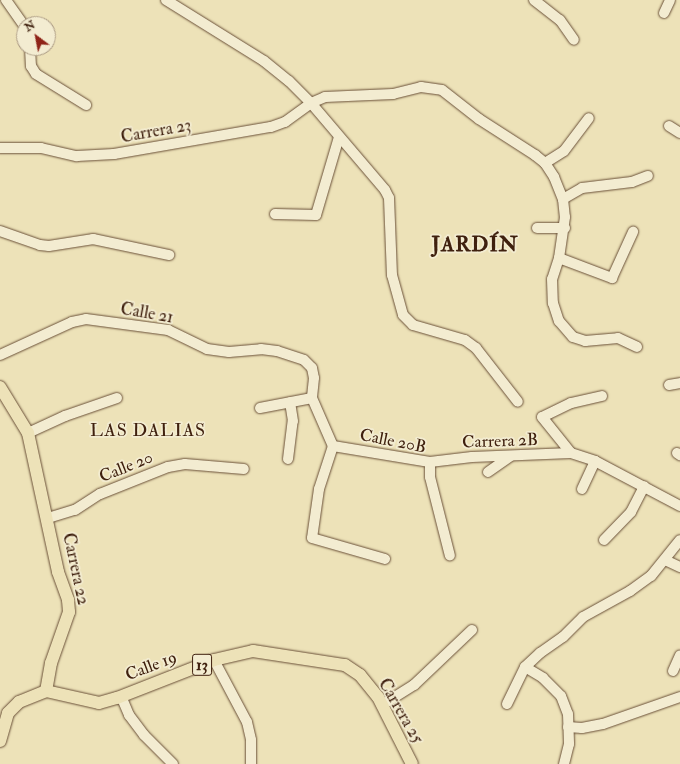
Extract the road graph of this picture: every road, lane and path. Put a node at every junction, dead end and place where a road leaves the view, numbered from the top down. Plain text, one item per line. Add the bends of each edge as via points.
1 (6, 0) edge
2 (166, 0) edge
3 (534, 0) edge
4 (670, 0) edge
5 (664, 13) dead end
6 (17, 16) edge
7 (574, 40) dead end
8 (30, 56) edge
9 (311, 103) junction
10 (86, 105) dead end
11 (590, 118) dead end
12 (669, 126) dead end
13 (680, 132) edge
14 (340, 137) junction
15 (0, 148) edge
16 (545, 164) junction
17 (648, 176) dead end
18 (563, 199) junction
19 (275, 214) dead end
20 (537, 228) dead end
21 (565, 228) junction
22 (0, 231) edge
23 (633, 232) dead end
24 (169, 255) dead end
25 (559, 258) junction
26 (636, 347) dead end
27 (0, 354) edge
28 (680, 382) edge
29 (669, 385) dead end
30 (0, 387) edge
31 (602, 396) dead end
32 (117, 398) dead end
33 (312, 398) junction
34 (290, 402) junction
35 (518, 402) dead end
36 (260, 408) dead end
37 (28, 433) junction
38 (333, 446) junction
39 (571, 453) junction
40 (511, 456) junction
41 (288, 459) dead end
42 (595, 461) junction
43 (430, 462) junction
44 (244, 469) dead end
45 (488, 472) dead end
46 (644, 486) junction
47 (582, 489) dead end
48 (680, 506) edge
49 (48, 518) junction
50 (604, 540) dead end
51 (680, 540) edge
52 (450, 556) dead end
53 (385, 559) dead end
54 (665, 560) junction
55 (680, 567) edge
56 (472, 630) dead end
57 (680, 655) edge
58 (214, 660) junction
59 (526, 667) junction
60 (673, 671) dead end
61 (360, 675) joint
62 (46, 691) junction
63 (121, 696) junction
64 (680, 697) edge
65 (507, 704) dead end
66 (382, 705) junction
67 (4, 715) edge
68 (568, 727) junction
69 (0, 741) edge
70 (173, 764) edge
71 (251, 764) edge
72 (412, 764) edge
73 (564, 764) edge

1 - 6 street
2 - 9 street via 264,61
3 - 7 street via 560,20
4 - 5 street
8 - 10 street via 31,66 36,74
9 - 14 street
9 - 15 street, Carrera 23 via 284,122 271,127 114,154 77,156 41,148
9 - 16 street, Carrera 23 via 325,98 393,94 432,87 442,90
11 - 16 street via 564,150
12 - 13 street
14 - 19 street via 316,215
14 - 35 street via 389,198 392,275 396,295 406,320 412,325 465,340 476,348
16 - 18 street
17 - 18 street via 632,182 582,188
18 - 21 street
20 - 21 street
21 - 25 street
22 - 24 street via 40,245 49,246 93,239
23 - 25 street via 612,278
25 - 26 street via 552,279 553,303 559,320 574,337 585,341 618,338
27 - 33 street, Calle 21 via 72,322 86,319 168,330 207,349 229,352 261,349 277,351 304,360 312,368
28 - 29 street
30 - 37 main road, Carrera 22
31 - 39 street via 571,404 542,417
32 - 37 street via 65,416
33 - 34 street
33 - 38 street
34 - 36 street
34 - 41 street via 293,421
37 - 49 main road, Carrera 22
38 - 43 street, Calle 20B
38 - 53 street via 319,489 312,538
39 - 40 street, Carrera 2B
39 - 42 street
40 - 43 street, Carrera 2B
40 - 45 street
42 - 46 street
42 - 47 street
43 - 52 street, Calle 20B via 430,477
44 - 49 street, Calle 20 via 185,464 168,467 100,494 75,510
46 - 48 street
46 - 50 street via 631,512
49 - 62 main road, Carrera 22 via 58,572 70,612 51,663
51 - 54 street
54 - 55 street
54 - 59 street via 651,576 630,591 583,617
56 - 66 street via 414,685
57 - 60 street
58 - 61 main road, Calle 19 / 13 via 253,652 345,665
58 - 63 main road, Calle 19 / 13
58 - 71 street via 247,722 251,740
59 - 65 street
59 - 68 street via 543,678 561,696 568,714
61 - 66 main road, Carrera 25 / 13
62 - 63 main road, Calle 19 / 13 via 99,702
62 - 67 main road via 20,702
63 - 70 street via 129,715 144,735
64 - 68 street via 603,724 582,728
66 - 72 main road, Carrera 25 / 13
67 - 69 main road
68 - 73 street via 569,744

